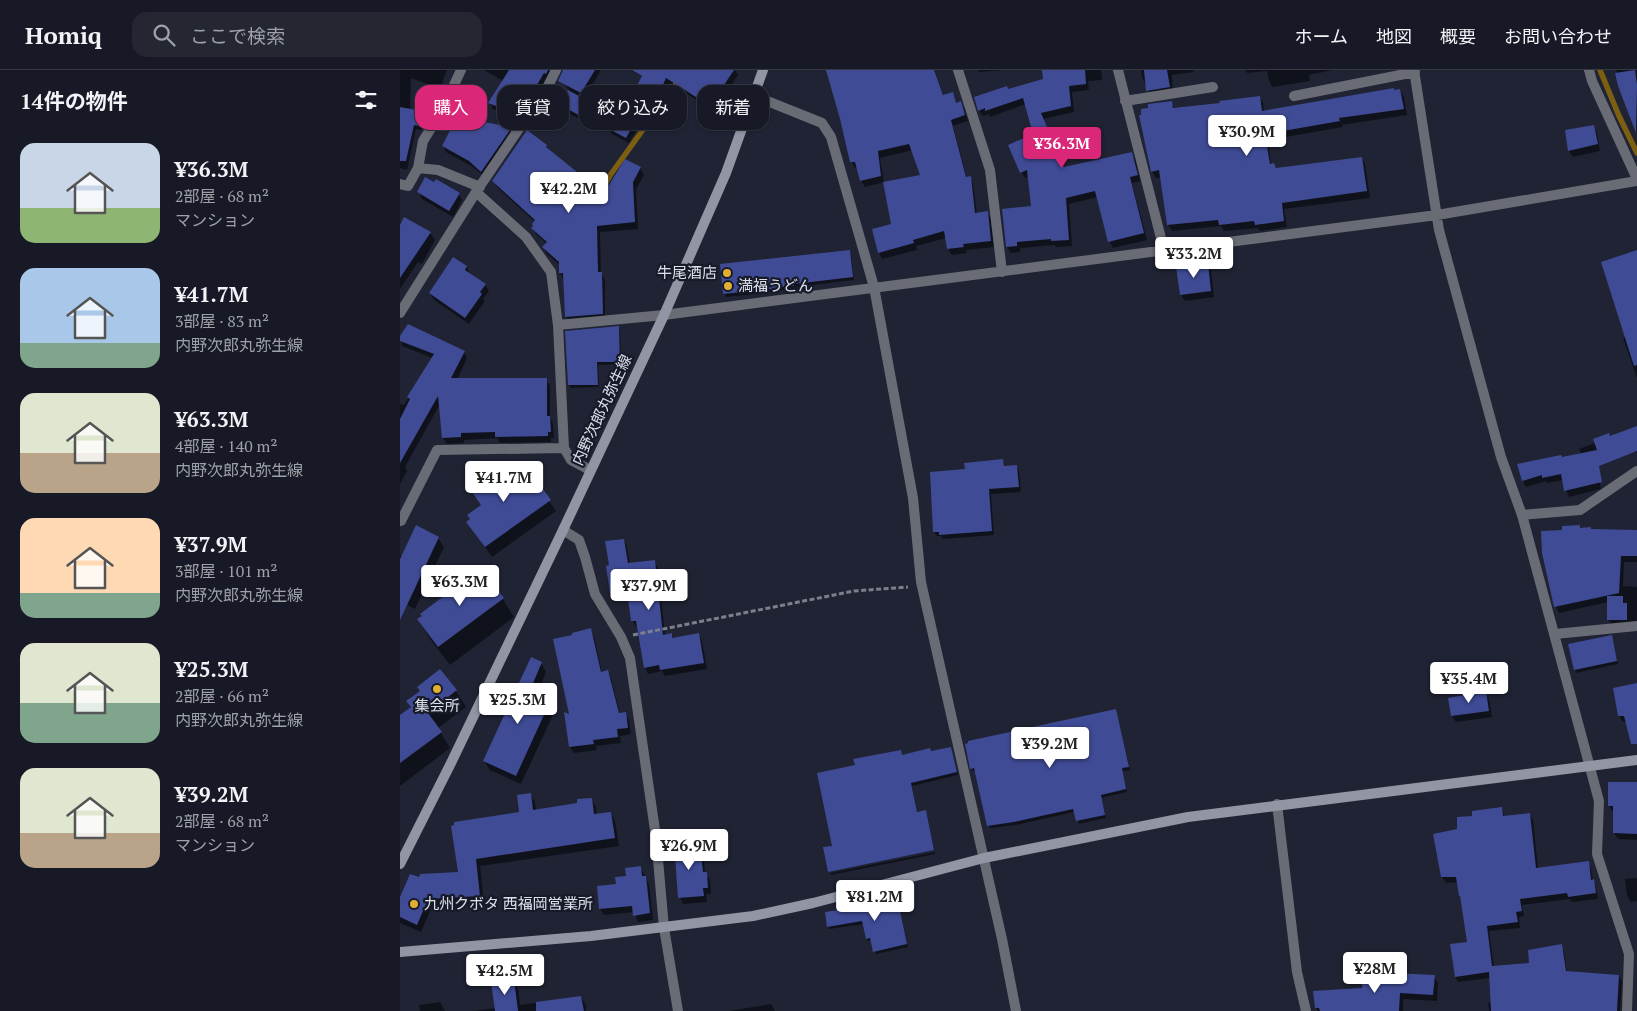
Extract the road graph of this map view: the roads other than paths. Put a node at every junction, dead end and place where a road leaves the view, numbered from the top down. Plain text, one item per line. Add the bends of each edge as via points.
1 (461, 70) edge
2 (556, 70) edge
3 (763, 70) edge
4 (958, 70) edge
5 (1118, 70) edge
6 (1589, 70) edge
7 (1415, 71) edge
8 (758, 85) edge
9 (1213, 87) dead end
10 (1294, 96) dead end
11 (1125, 101) junction
12 (769, 102) edge
13 (742, 130) edge
14 (418, 168) junction
15 (1637, 180) edge
16 (400, 184) edge
17 (478, 190) junction
18 (1437, 215) junction
19 (1164, 250) junction
20 (1002, 272) junction
21 (874, 287) junction
22 (400, 313) edge
23 (664, 315) junction
24 (558, 325) junction
25 (564, 448) junction
26 (590, 470) junction
27 (1637, 471) edge
28 (1522, 515) junction
29 (400, 520) edge
30 (564, 530) junction
31 (1637, 626) edge
32 (1555, 634) junction
33 (1637, 760) edge
34 (1589, 766) junction
35 (1277, 804) junction
36 (984, 858) junction
37 (400, 864) edge
38 (664, 928) junction
39 (400, 952) edge
40 (678, 1011) edge
41 (1016, 1011) edge
42 (1306, 1011) edge
43 (1627, 1011) edge

1 - 14 street via 443,109 423,141
2 - 17 street
3 - 8 street, 内野次郎丸弥生線
4 - 20 street via 990,170
5 - 11 street
6 - 15 street
7 - 10 street
7 - 18 street
9 - 11 street
11 - 19 street
12 - 21 street via 822,124 831,137
13 - 23 street, 内野次郎丸弥生線
14 - 16 street via 408,186
14 - 17 street via 438,170
15 - 18 street
17 - 22 street
17 - 24 street via 526,237 551,272
18 - 19 street
18 - 28 street via 1501,458
19 - 20 street
20 - 21 street
21 - 23 street
21 - 36 street via 913,498 922,587
23 - 24 street
23 - 26 street, 内野次郎丸弥生線
24 - 25 street
25 - 26 street via 571,460
25 - 29 street via 437,450
26 - 30 street, 内野次郎丸弥生線
27 - 28 street via 1580,510
28 - 32 street
30 - 37 street, 内野次郎丸弥生線
30 - 38 street via 579,540 595,594 630,658 656,837
31 - 32 street
32 - 34 street
33 - 34 street
34 - 35 street
34 - 43 street via 1599,801 1597,854 1629,954
35 - 36 street via 1188,817
35 - 42 street via 1296,972
36 - 38 street via 813,903 753,916
36 - 41 street
38 - 39 street
38 - 40 street

